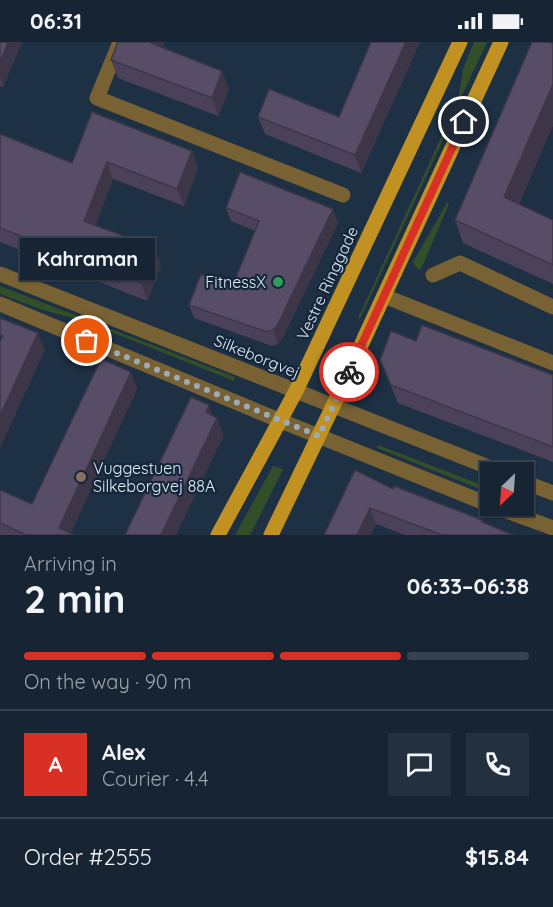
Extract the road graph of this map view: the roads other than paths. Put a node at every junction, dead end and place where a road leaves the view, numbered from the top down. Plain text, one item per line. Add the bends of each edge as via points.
1 (120, 42) edge
2 (460, 42) edge
3 (501, 42) edge
4 (343, 195) dead end
5 (0, 274) edge
6 (433, 275) dead end
7 (384, 296) junction
8 (0, 304) edge
9 (553, 308) edge
10 (553, 363) edge
11 (296, 391) junction
12 (333, 406) junction
13 (281, 420) junction
14 (319, 436) junction
15 (480, 464) edge
16 (534, 486) edge
17 (553, 493) edge
18 (480, 500) edge
19 (521, 516) edge
20 (553, 528) edge
21 (218, 535) edge
22 (271, 535) edge

1 - 4 street via 97,98
2 - 11 main road, Vestre Ringgade
3 - 7 main road
5 - 11 street, Silkeborgvej
6 - 9 street via 460,263
7 - 10 street
7 - 12 main road
8 - 13 street
11 - 12 street, Silkeborgvej
11 - 13 main road, Vestre Ringgade
12 - 14 main road
12 - 15 street, Silkeborgvej
13 - 14 street
13 - 21 main road, Vestre Ringgade
14 - 18 street
14 - 22 main road
16 - 17 street
19 - 20 street

